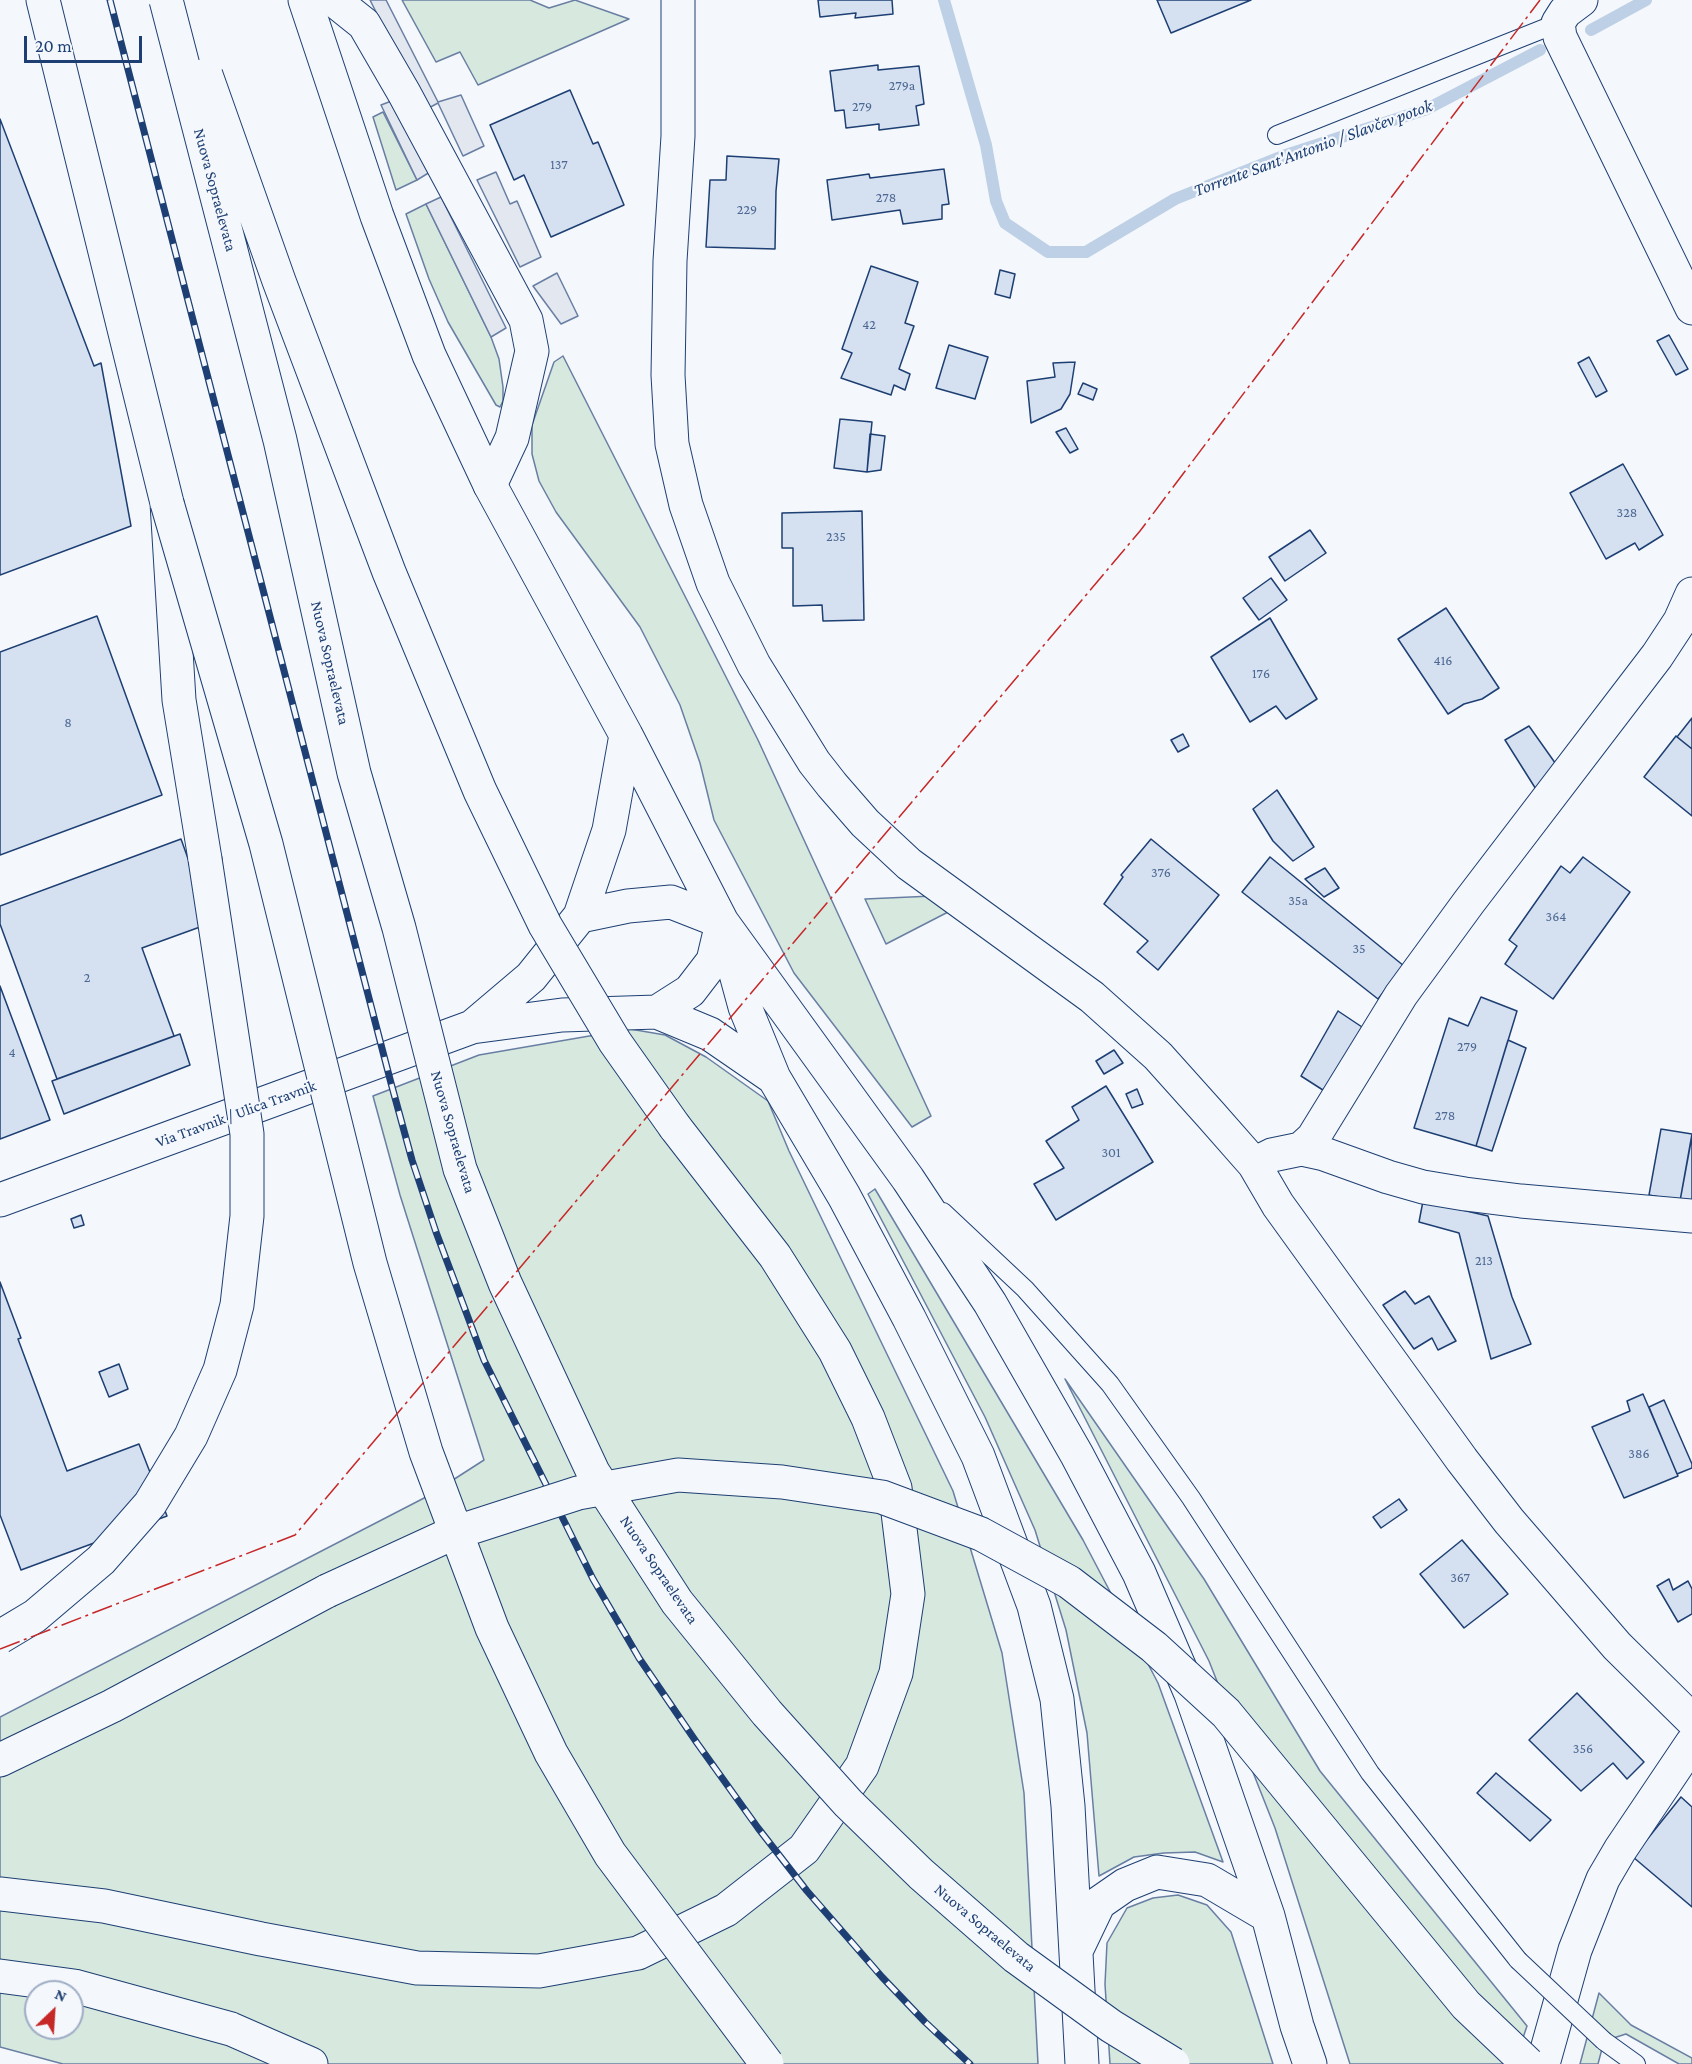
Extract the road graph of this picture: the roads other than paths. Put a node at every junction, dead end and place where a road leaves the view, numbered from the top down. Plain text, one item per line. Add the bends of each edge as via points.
1 (43, 0) edge
2 (166, 0) edge
3 (181, 0) edge
4 (305, 0) edge
5 (334, 0) edge
6 (678, 0) edge
7 (1581, 0) edge
8 (1558, 23) junction
9 (1277, 135) dead end
10 (1692, 308) edge
11 (490, 485) junction
12 (167, 503) junction
13 (1692, 594) edge
14 (626, 735) junction
15 (580, 916) junction
16 (722, 922) junction
17 (657, 1012) junction
18 (472, 1027) junction
19 (774, 1078) junction
20 (1301, 1149) junction
21 (1254, 1164) junction
22 (908, 1179) junction
23 (0, 1200) edge
24 (1692, 1216) edge
25 (0, 1637) edge
26 (1692, 1720) edge
27 (1692, 1743) edge
28 (0, 1760) edge
29 (0, 1894) edge
30 (1268, 1916) junction
31 (1076, 1952) junction
32 (0, 1976) edge
33 (311, 2064) edge
34 (766, 2064) edge
35 (1082, 2064) edge
36 (1173, 2064) edge
37 (1310, 2064) edge
38 (1528, 2064) edge
39 (1543, 2064) edge
40 (1636, 2064) edge

1 - 12 main road
2 - 36 main road, Nuova Sopraelevata, bridge via 280,440 354,773 399,928 460,1169 505,1282 593,1472 677,1602 767,1713 848,1803 921,1874 1016,1957 1111,2026
3 - 29 main road, bridge via 283,292 389,572 480,791 545,925 615,1042 775,1256 835,1352 868,1418 895,1488 908,1594 896,1673 862,1766 804,1849 726,1910 638,1953 538,1971 417,1968 104,1906
4 - 11 main road via 377,216 429,355
5 - 11 main road via 364,24 526,320 532,351 512,438
6 - 21 main road via 678,136 668,375 672,444 686,505 713,583 754,665 814,762 865,823 909,864 1092,997 1158,1056
7 - 8 main road
8 - 9 lane
8 - 10 main road via 1560,37
11 - 14 main road
12 - 25 main road, bridge via 179,700 247,1134 247,1216 237,1305 220,1370 191,1436 150,1504 101,1560 35,1616
12 - 34 main road, bridge via 266,844 377,1285 426,1452 492,1628 551,1753 610,1854
13 - 20 main road via 1657,656 1401,995 1313,1138
14 - 15 main road, Via Travnik / Ulica Travnik via 609,830
14 - 16 main road
15 - 16 main road via 671,902
15 - 18 main road, Via Travnik / Ulica Travnik via 531,977
16 - 17 main road, Via Travnik / Ulica Travnik via 713,961 690,992
16 - 19 main road via 745,1007
16 - 22 main road
17 - 18 main road, Via Travnik / Ulica Travnik via 561,1016
17 - 19 main road, Via Travnik / Ulica Travnik via 710,1034
18 - 23 main road, Via Travnik / Ulica Travnik
19 - 31 main road via 844,1196 973,1446 1034,1606 1057,1699
20 - 21 main road via 1272,1155
20 - 24 main road via 1414,1184 1465,1194
21 - 26 main road via 1292,1224 1502,1512 1617,1646
22 - 30 main road via 990,1303 1077,1455 1138,1573 1191,1694
22 - 40 lane, bridge via 1024,1289 1110,1384 1191,1498 1370,1773 1518,1960 1604,2041
27 - 39 main road via 1603,1879 1575,1950
28 - 38 main road, bridge via 112,1706 347,1582 451,1534 578,1493 678,1476 782,1482 882,1497 981,1534 1069,1582 1154,1647 1226,1713 1466,2005
30 - 31 main road via 1207,1880 1157,1872 1125,1885 1099,1903
30 - 37 main road
31 - 35 main road
32 - 33 main road via 74,1986 231,2028

